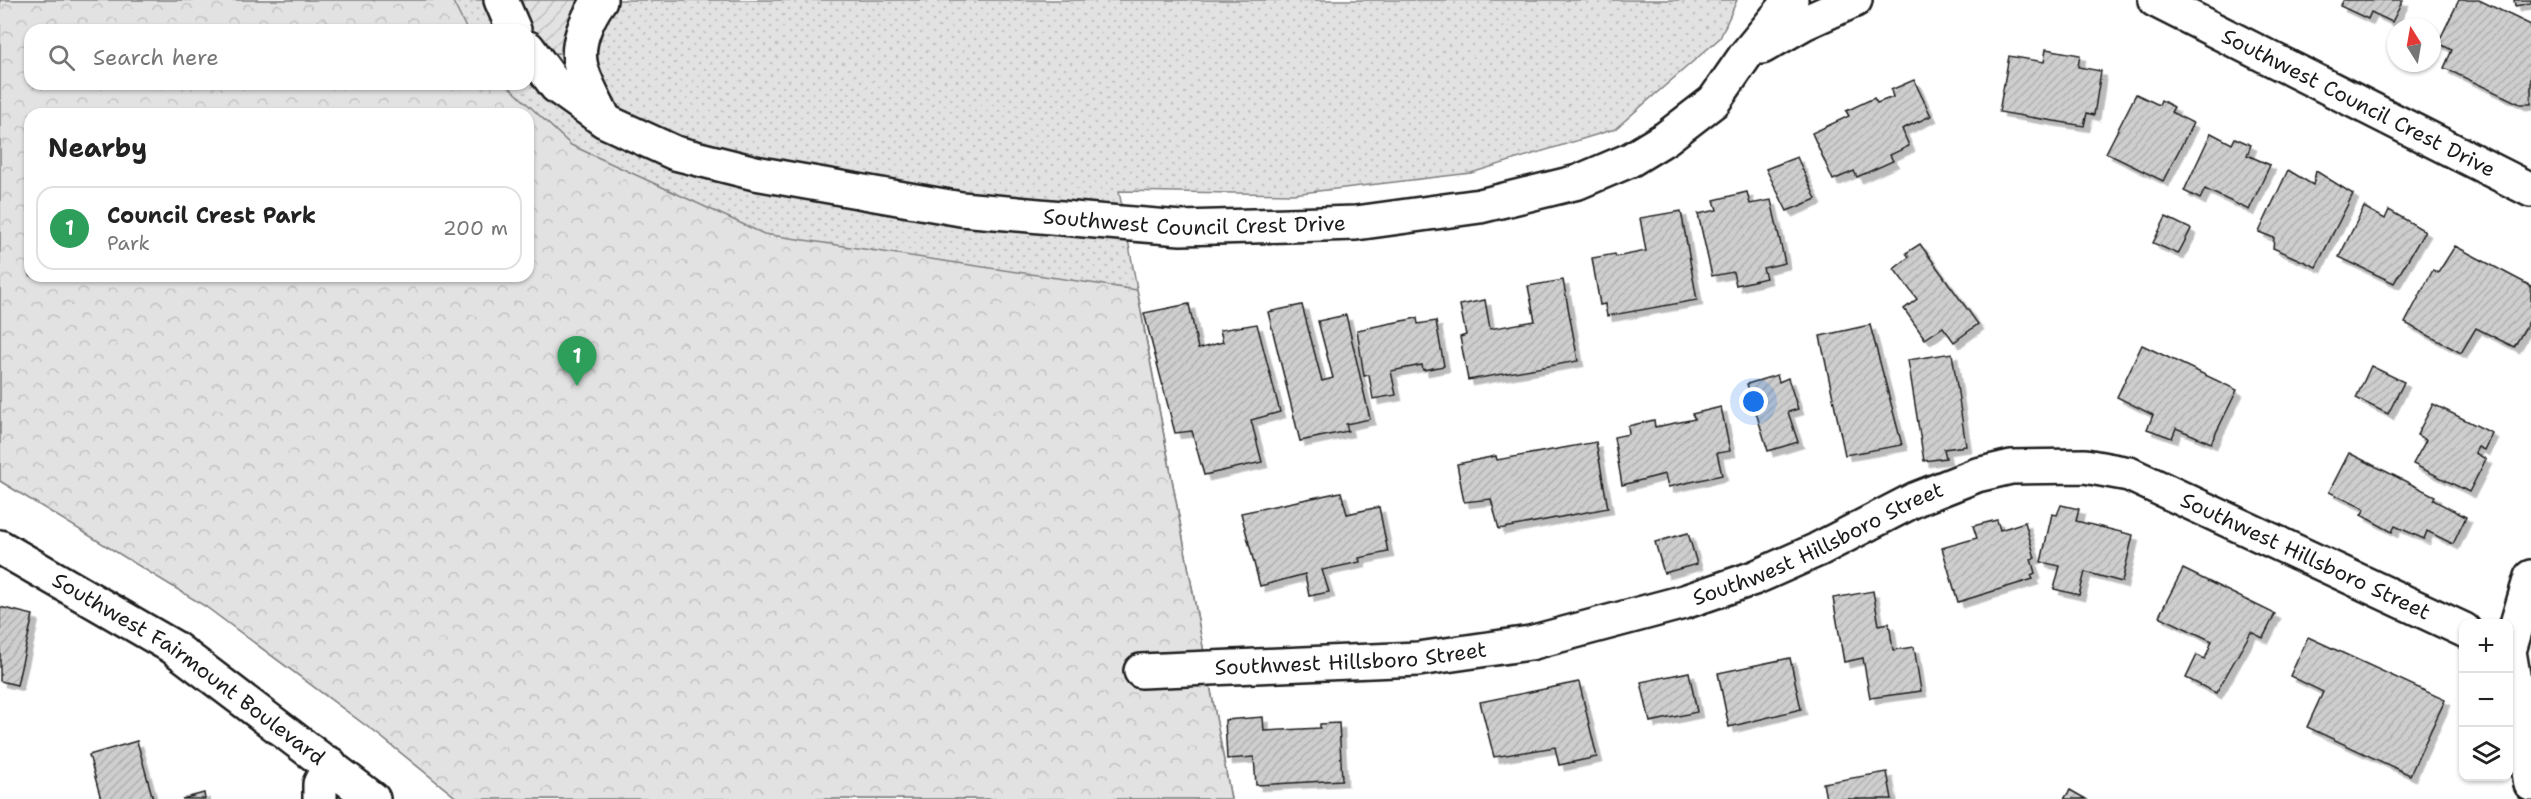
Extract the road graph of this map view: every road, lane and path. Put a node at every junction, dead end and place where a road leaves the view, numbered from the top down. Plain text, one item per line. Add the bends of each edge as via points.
1 (501, 0) edge
2 (600, 0) edge
3 (1761, 0) edge
4 (1791, 0) edge
5 (1855, 0) edge
6 (2155, 0) edge
7 (511, 24) edge
8 (534, 56) edge
9 (1745, 56) junction
10 (605, 121) junction
11 (2531, 190) edge
12 (0, 547) edge
13 (2531, 577) edge
14 (2459, 628) edge
15 (2513, 638) edge
16 (1141, 671) dead end
17 (2513, 673) edge
18 (330, 764) junction
19 (2531, 784) edge
20 (320, 799) edge
21 (374, 799) edge

1 - 7 street
2 - 10 street via 589,15 580,45 580,67
3 - 9 street, Southwest Council Crest Drive
4 - 9 street, Southwest Council Crest Drive
5 - 9 street, Southwest Council Crest Drive
6 - 11 street, Southwest Council Crest Drive
8 - 10 street, Southwest Council Crest Drive via 556,86
9 - 10 street, Southwest Council Crest Drive via 1714,101 1630,160 1578,182 1480,206 1356,223 1181,228 961,209 755,173 675,153
12 - 18 street, Southwest Fairmount Boulevard via 173,647
13 - 15 street
14 - 16 street, Southwest Hillsboro Street via 2129,474 2085,466 2011,467 1977,475 1916,499 1754,578 1684,602 1530,643 1418,659
17 - 19 street
18 - 20 street via 320,784
18 - 21 street, Southwest Fairmount Boulevard

